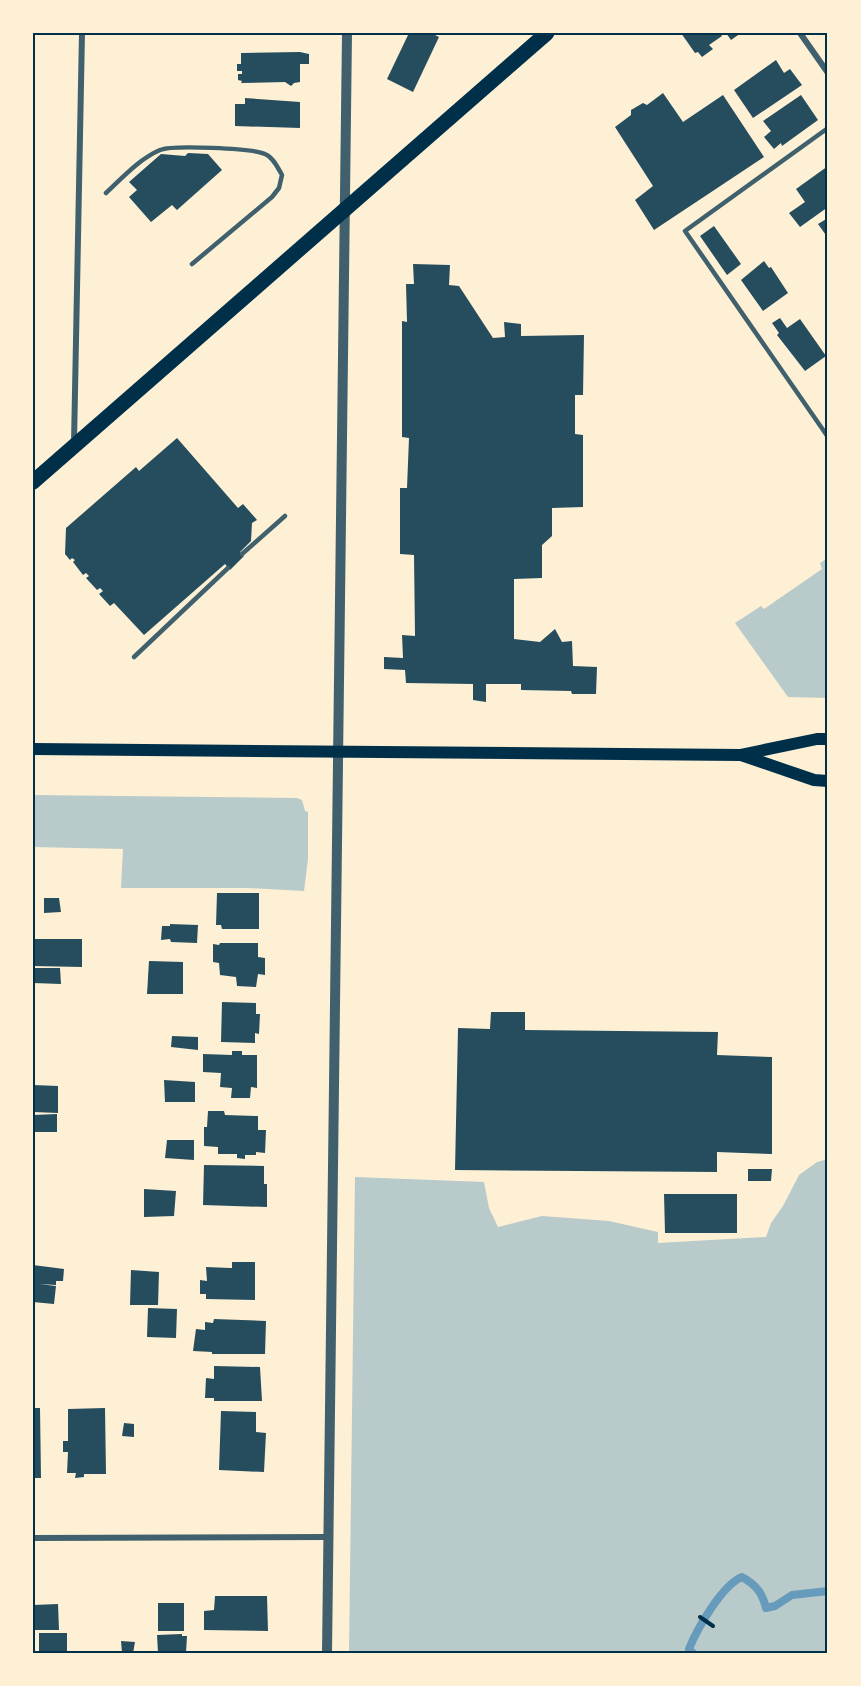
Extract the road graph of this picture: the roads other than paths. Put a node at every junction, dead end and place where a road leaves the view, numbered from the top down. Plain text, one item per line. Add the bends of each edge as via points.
1 (82, 33) edge
2 (347, 33) edge
3 (547, 33) edge
4 (800, 33) edge
5 (828, 73) edge
6 (828, 128) edge
7 (106, 193) dead end
8 (345, 210) junction
9 (192, 264) dead end
10 (828, 437) edge
11 (74, 447) junction
12 (33, 482) edge
13 (285, 516) dead end
14 (242, 554) dead end
15 (228, 568) dead end
16 (134, 657) dead end
17 (828, 739) edge
18 (33, 749) edge
19 (338, 751) junction
20 (740, 755) junction
21 (828, 781) edge
22 (328, 1537) junction
23 (33, 1538) edge
24 (327, 1653) edge

1 - 11 street
2 - 8 street
3 - 8 main road
4 - 5 street
6 - 10 lane via 685,231
7 - 9 lane via 162,149 253,150 267,154 282,175 279,188
8 - 11 main road
8 - 19 street
11 - 12 main road
13 - 14 lane
15 - 16 lane
17 - 20 main road
18 - 19 main road
19 - 20 main road
19 - 22 street
20 - 21 main road via 814,780
22 - 23 street
22 - 24 street

